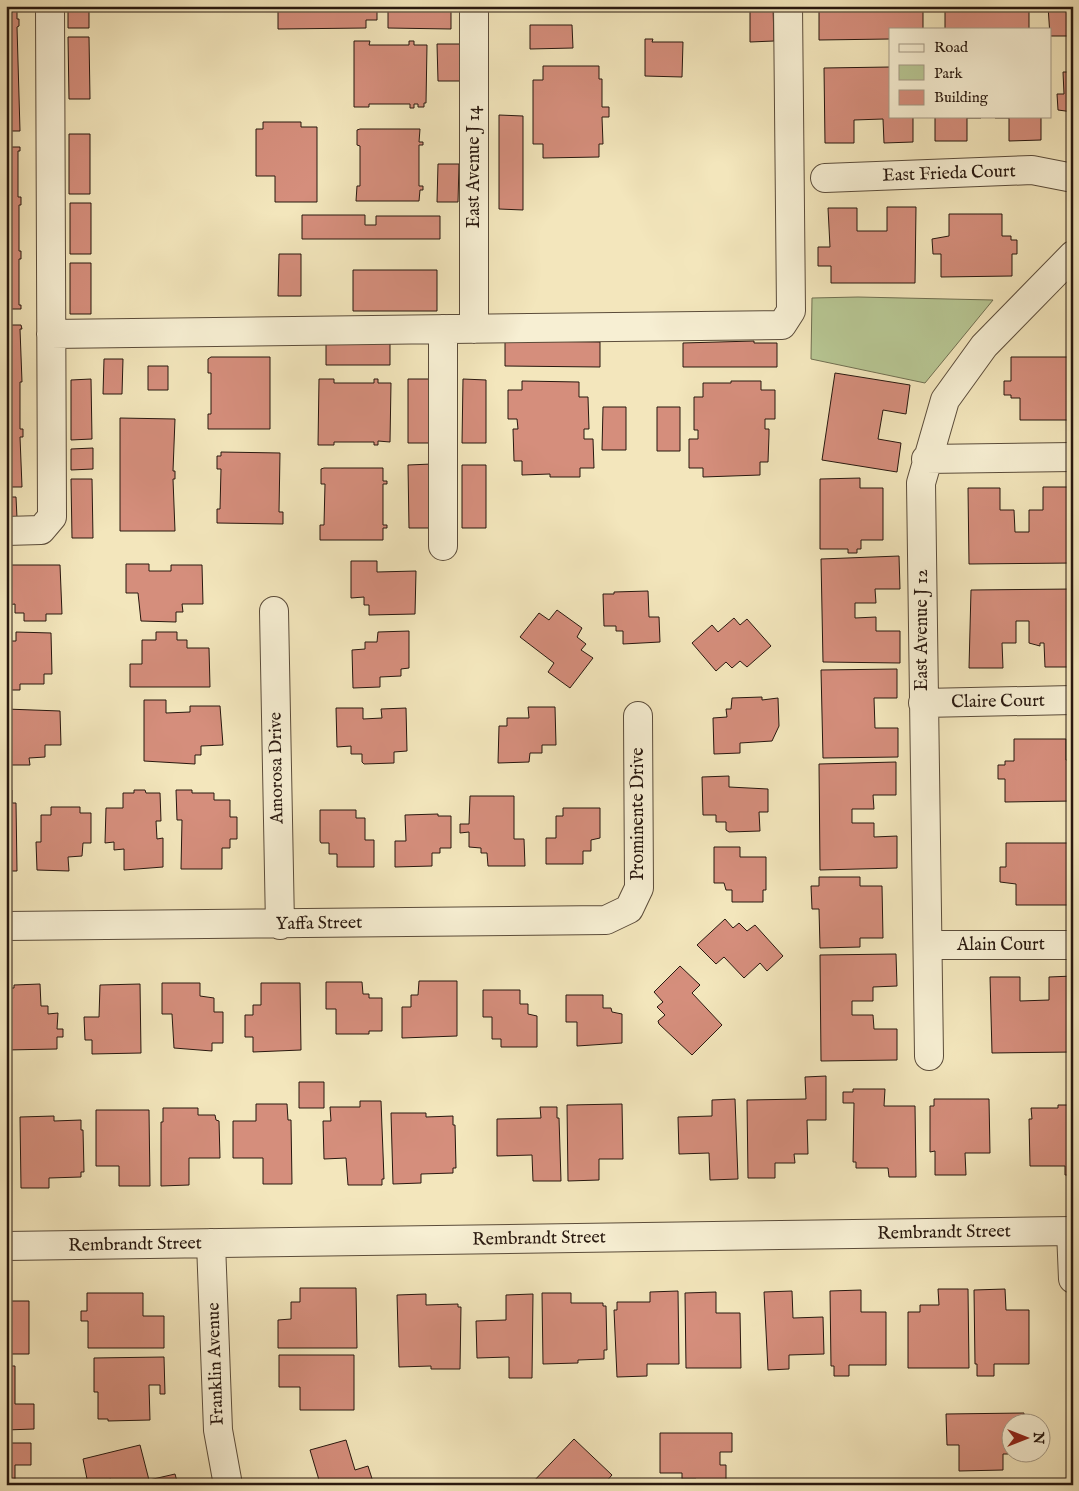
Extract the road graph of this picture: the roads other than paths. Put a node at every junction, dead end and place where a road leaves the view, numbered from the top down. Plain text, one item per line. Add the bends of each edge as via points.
1 (50, 6) edge
2 (474, 6) edge
3 (788, 6) edge
4 (825, 178) dead end
5 (1073, 178) edge
6 (1073, 255) edge
7 (442, 329) junction
8 (474, 329) junction
9 (52, 334) junction
10 (1073, 457) edge
11 (926, 459) junction
12 (6, 531) edge
13 (442, 546) dead end
14 (274, 611) dead end
15 (1073, 700) edge
16 (923, 704) junction
17 (638, 716) dead end
18 (629, 909) joint
19 (280, 925) junction
20 (6, 926) edge
21 (929, 945) junction
22 (1073, 945) edge
23 (929, 1056) dead end
24 (1072, 1232) edge
25 (211, 1244) junction
26 (6, 1246) edge
27 (1073, 1279) edge
28 (228, 1485) edge

1 - 9 street
2 - 8 street, East Avenue J 14
3 - 8 street via 791,311 782,325
4 - 5 street, East Frieda Court via 1032,170
6 - 11 street, East Avenue J 12 via 984,346 945,400
7 - 8 street
7 - 9 street
7 - 13 street
9 - 12 street via 52,517 41,530
10 - 11 street
11 - 16 street, East Avenue J 12 via 921,483
14 - 19 street, Amorosa Drive
15 - 16 street, Claire Court
16 - 21 street, East Avenue J 12
17 - 18 street, Prominente Drive via 639,888
18 - 19 street, Yaffa Street via 606,920
19 - 20 street, Yaffa Street
21 - 22 street, Alain Court
21 - 23 street, East Avenue J 12
24 - 25 street, Rembrandt Street
24 - 27 street
25 - 26 street, Rembrandt Street
25 - 28 street, Franklin Avenue via 218,1430

